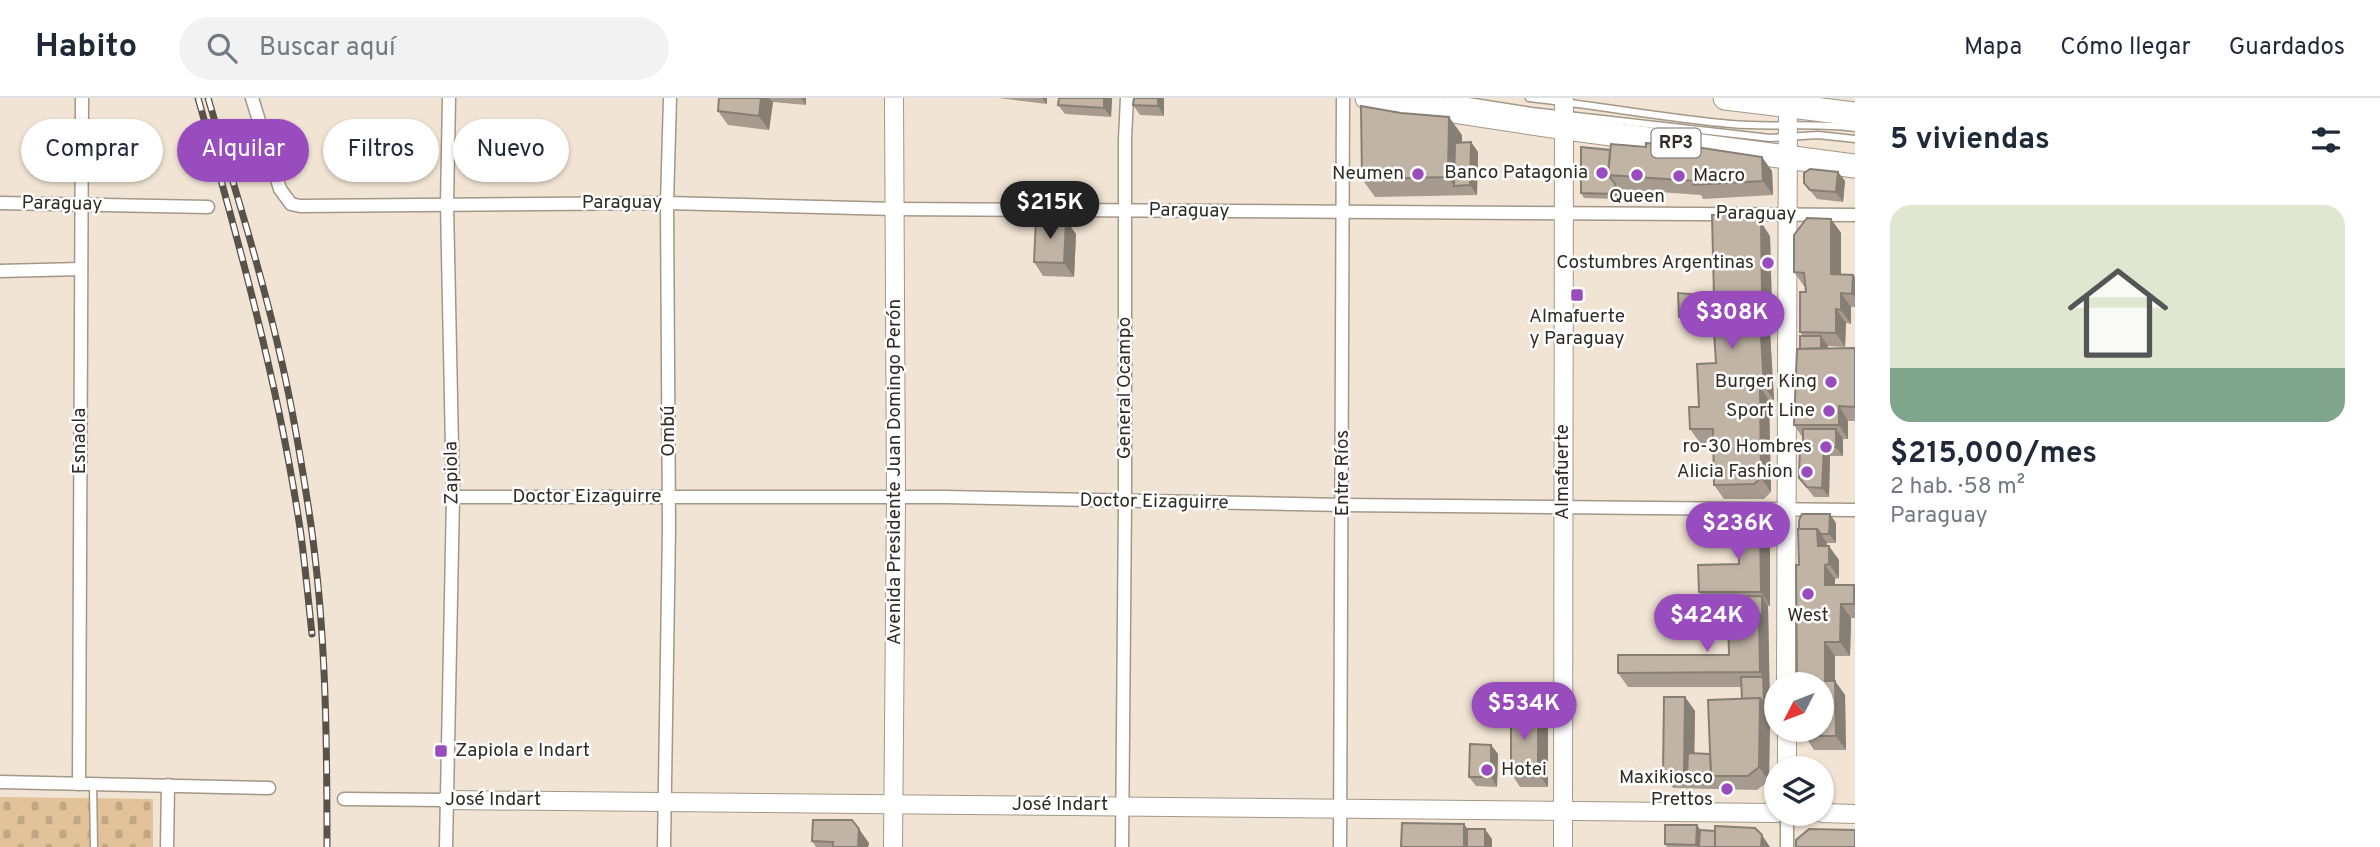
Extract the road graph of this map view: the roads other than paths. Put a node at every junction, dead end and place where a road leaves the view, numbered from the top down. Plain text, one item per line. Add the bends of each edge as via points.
1 (82, 98) edge
2 (252, 98) edge
3 (449, 98) edge
4 (670, 98) edge
5 (894, 98) edge
6 (1127, 98) edge
7 (1343, 98) edge
8 (1367, 98) edge
9 (1449, 98) edge
10 (1528, 98) edge
11 (1726, 98) edge
12 (1564, 111) edge
13 (1855, 114) edge
14 (1788, 125) edge
15 (1855, 128) edge
16 (1855, 139) edge
17 (1855, 166) edge
18 (0, 203) edge
19 (667, 203) junction
20 (82, 204) junction
21 (447, 204) junction
22 (208, 207) dead end
23 (894, 209) junction
24 (1125, 210) junction
25 (1564, 212) junction
26 (1343, 213) junction
27 (1786, 215) junction
28 (1855, 215) edge
29 (81, 269) junction
30 (0, 271) edge
31 (669, 496) junction
32 (453, 497) junction
33 (896, 498) junction
34 (1125, 501) junction
35 (1343, 505) junction
36 (1562, 506) junction
37 (1785, 510) junction
38 (1855, 510) edge
39 (1786, 672) edge
40 (0, 782) edge
41 (79, 784) junction
42 (93, 784) junction
43 (168, 785) junction
44 (269, 788) dead end
45 (344, 799) dead end
46 (446, 800) junction
47 (664, 801) junction
48 (893, 804) junction
49 (1123, 805) junction
50 (1340, 808) junction
51 (1562, 810) junction
52 (1764, 813) edge
53 (1834, 813) edge
54 (1855, 814) edge
55 (1787, 826) edge
56 (94, 847) edge
57 (167, 847) edge
58 (446, 847) edge
59 (664, 847) edge
60 (893, 847) edge
61 (1122, 847) edge
62 (1340, 847) edge
63 (1563, 847) edge
64 (1787, 847) edge

1 - 20 street, Esnaola
2 - 21 street, Paraguay via 280,189 291,204
3 - 21 street, Zapiola
4 - 19 street, Ombú
5 - 23 street, Avenida Presidente Juan Domingo Perón
6 - 24 street, General Ocampo
7 - 26 street, Entre Ríos
8 - 12 highway, RP3
9 - 12 lane
10 - 12 lane
11 - 14 highway, RP3
12 - 14 highway, RP3
12 - 14 lane
12 - 25 street, Almafuerte
13 - 14 highway, RP3
14 - 15 lane
14 - 16 lane via 1818,135
14 - 17 highway, RP3
14 - 27 street
18 - 20 street, Paraguay
19 - 21 street, Paraguay
19 - 23 street, Paraguay
19 - 31 street, Ombú
20 - 22 street, Paraguay
20 - 29 street, Esnaola
21 - 32 street, Zapiola
23 - 24 street, Paraguay
23 - 33 street, Avenida Presidente Juan Domingo Perón
24 - 26 street, Paraguay
24 - 34 street, General Ocampo
25 - 26 street, Paraguay
25 - 27 street, Paraguay
25 - 36 street, Almafuerte
26 - 35 street, Entre Ríos
27 - 28 street, Paraguay
27 - 37 street
29 - 30 street
29 - 41 street, Esnaola
31 - 32 street, Doctor Eizaguirre
31 - 33 street, Doctor Eizaguirre
31 - 47 street, Ombú
32 - 46 street, Zapiola
33 - 34 street, Doctor Eizaguirre
33 - 48 street, Avenida Presidente Juan Domingo Perón
34 - 35 street, Doctor Eizaguirre
34 - 49 street, General Ocampo
35 - 36 street, Doctor Eizaguirre
35 - 50 street, Entre Ríos
36 - 37 street, Doctor Eizaguirre
36 - 51 street, Almafuerte
37 - 38 street, Doctor Eizaguirre
37 - 39 street
40 - 41 street
41 - 42 street
42 - 43 street
42 - 56 lane
43 - 44 street
43 - 57 street
45 - 46 street, José Indart
46 - 47 street, José Indart
46 - 58 street, Zapiola
47 - 48 street, José Indart
47 - 59 street, Ombú
48 - 49 street, José Indart
48 - 60 street, Avenida Presidente Juan Domingo Perón
49 - 50 street, José Indart
49 - 61 street, General Ocampo
50 - 51 street, José Indart
50 - 62 street, Entre Ríos
51 - 52 street, José Indart
51 - 63 street, Almafuerte
53 - 54 street
55 - 64 street

